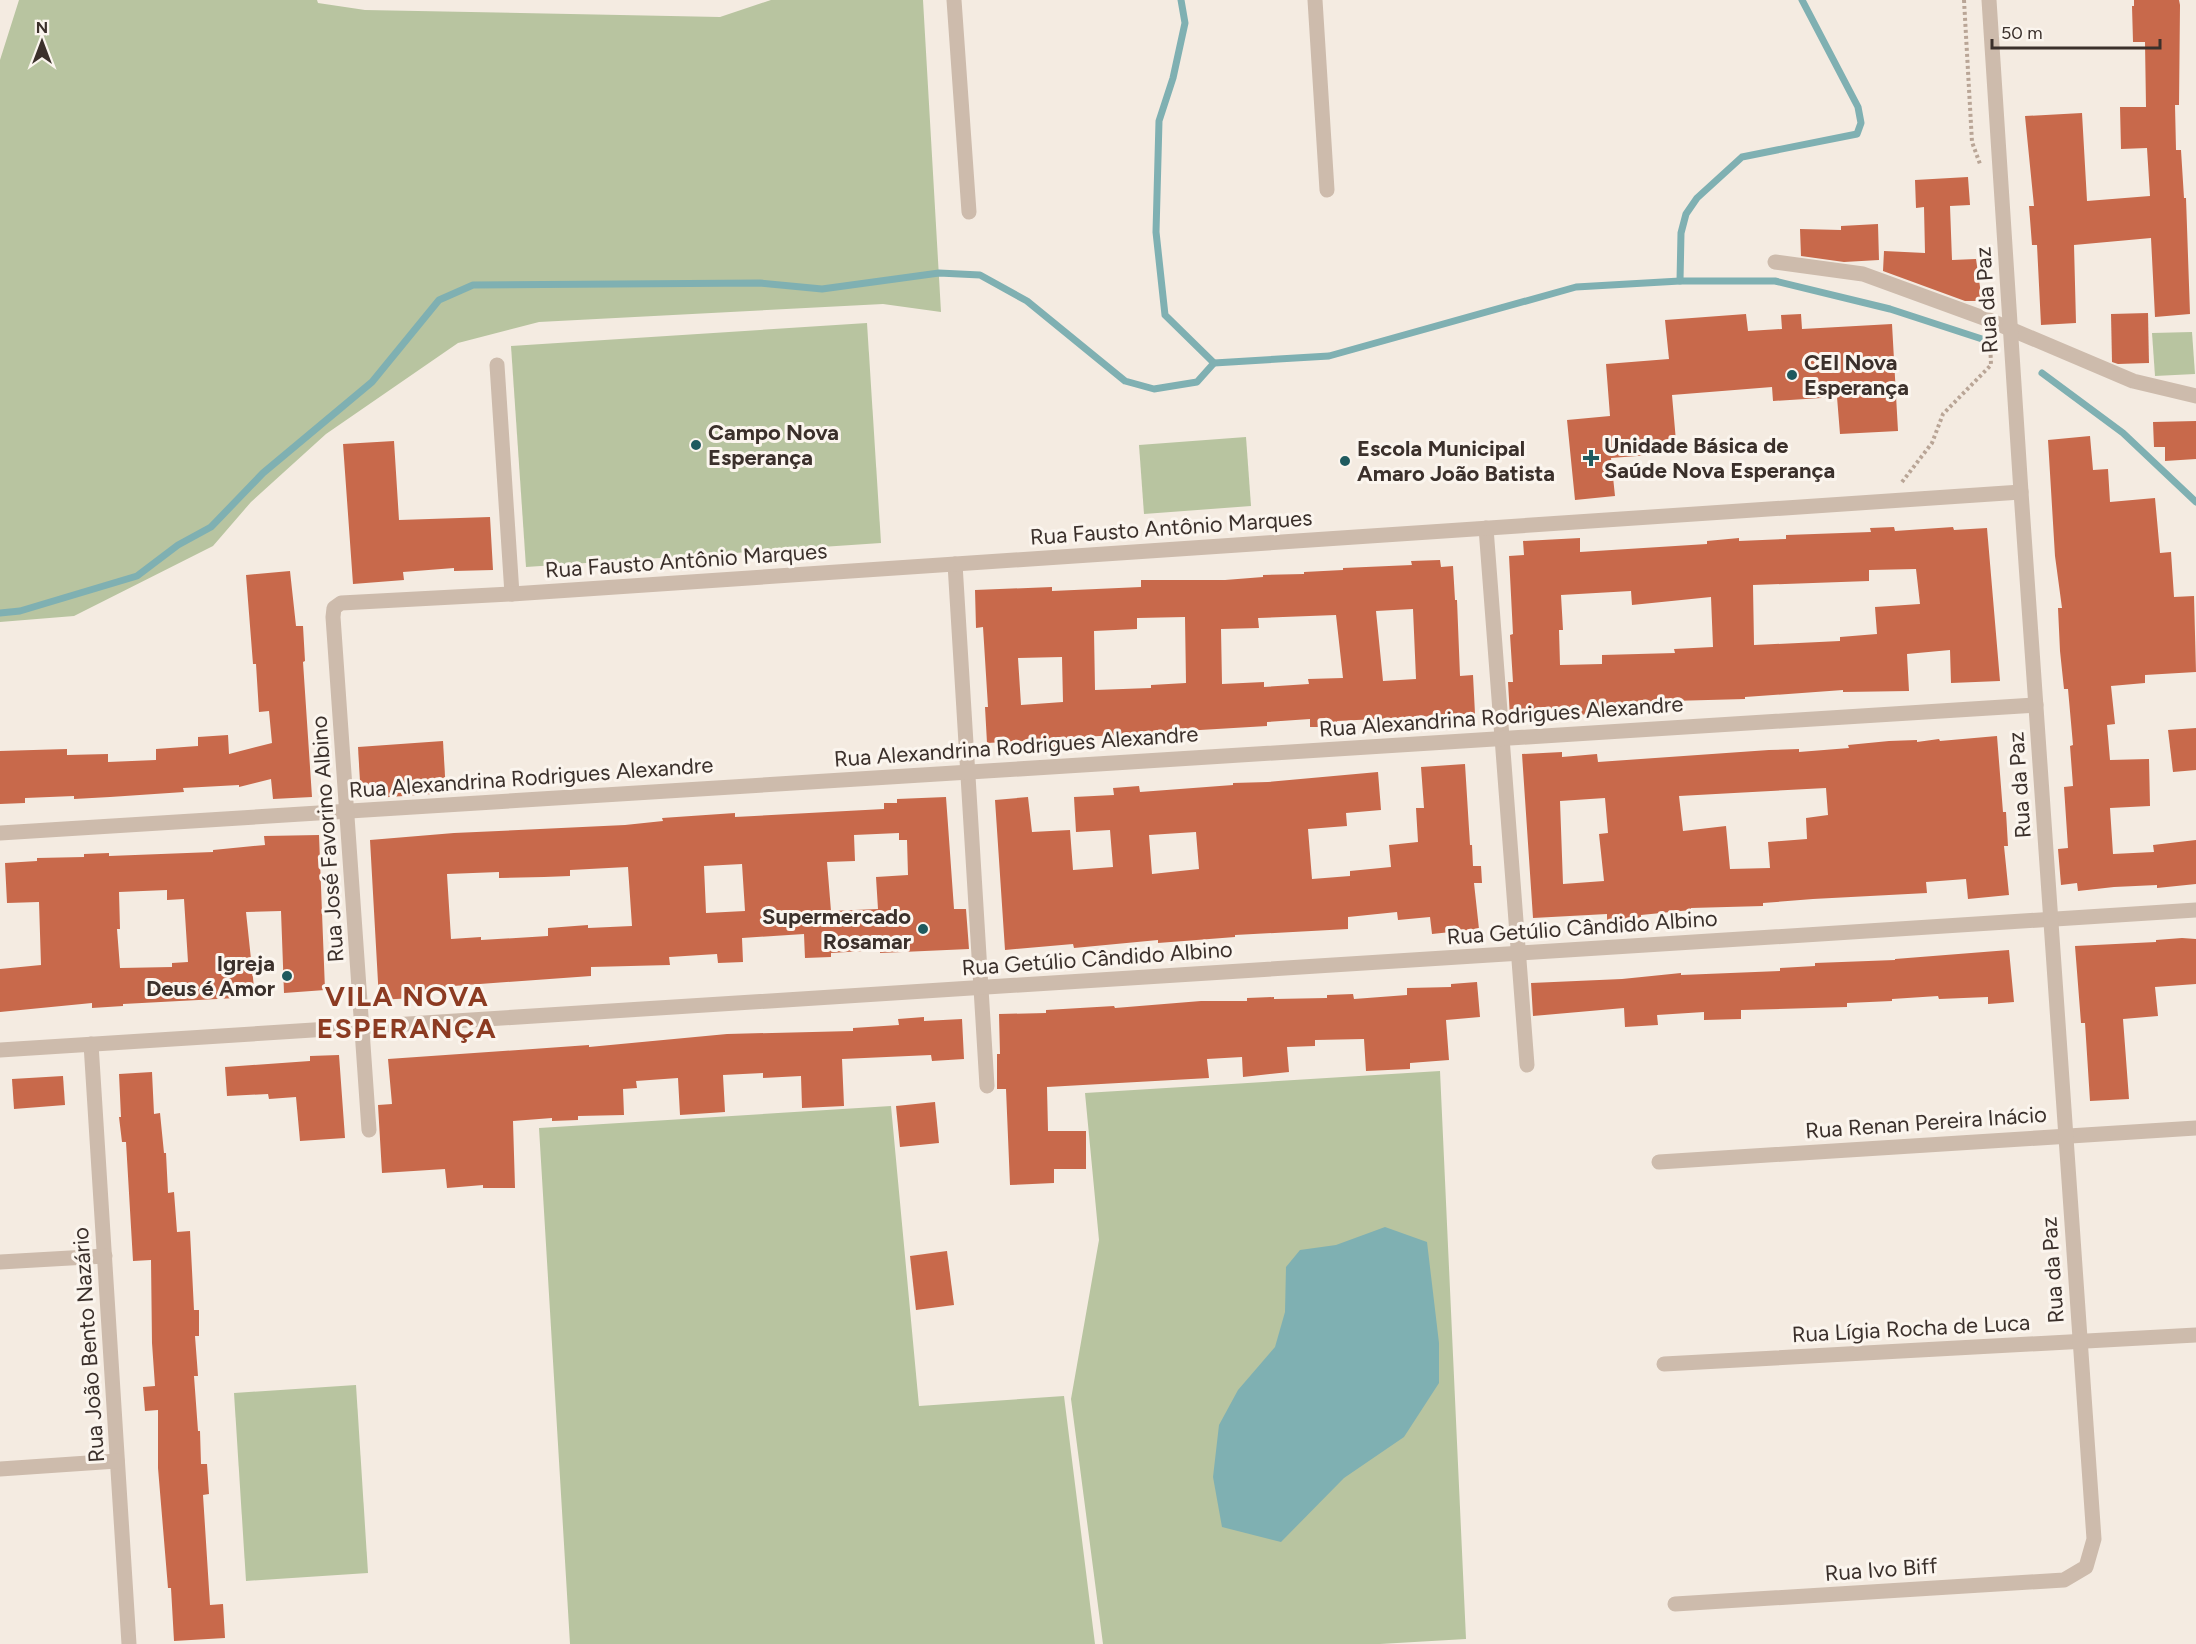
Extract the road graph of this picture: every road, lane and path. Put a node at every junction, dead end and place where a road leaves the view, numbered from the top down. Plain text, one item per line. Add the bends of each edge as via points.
1 (954, 0) edge
2 (1315, 0) edge
3 (1964, 0) edge
4 (1989, 0) edge
5 (1982, 170) dead end
6 (1327, 190) dead end
7 (969, 212) dead end
8 (1775, 262) dead end
9 (1989, 320) junction
10 (2010, 329) junction
11 (497, 365) dead end
12 (2196, 396) edge
13 (1900, 484) dead end
14 (2021, 492) junction
15 (1486, 528) junction
16 (955, 564) junction
17 (512, 594) junction
18 (333, 617) joint
19 (2036, 705) junction
20 (1502, 738) junction
21 (968, 772) junction
22 (348, 811) junction
23 (0, 833) edge
24 (2196, 910) edge
25 (2050, 920) junction
26 (1518, 953) junction
27 (981, 988) junction
28 (362, 1027) junction
29 (91, 1044) junction
30 (0, 1050) edge
31 (1527, 1065) dead end
32 (987, 1086) dead end
33 (2196, 1128) edge
34 (369, 1130) dead end
35 (2064, 1136) junction
36 (1659, 1162) dead end
37 (105, 1256) junction
38 (0, 1262) edge
39 (2196, 1335) edge
40 (2080, 1341) junction
41 (1664, 1364) dead end
42 (117, 1461) junction
43 (0, 1468) edge
44 (2086, 1567) joint
45 (1675, 1604) dead end
46 (129, 1644) edge

1 - 7 street
2 - 6 street
3 - 5 path via 1972,142
4 - 10 street, Rua da Paz
8 - 9 street via 1863,274
9 - 10 street
9 - 13 path via 1991,365 1943,414 1932,443
10 - 12 street via 2133,381
10 - 14 street, Rua da Paz
11 - 17 street
14 - 15 street, Rua Fausto Antônio Marques
14 - 19 street, Rua da Paz
15 - 16 street, Rua Fausto Antônio Marques
15 - 20 street
16 - 17 street, Rua Fausto Antônio Marques
16 - 21 street
17 - 18 street, Rua Fausto Antônio Marques via 341,603 334,608
18 - 22 street, Rua José Favorino Albino
19 - 20 street, Rua Alexandrina Rodrigues Alexandre
19 - 25 street, Rua da Paz
20 - 21 street, Rua Alexandrina Rodrigues Alexandre
20 - 26 street
21 - 22 street, Rua Alexandrina Rodrigues Alexandre
21 - 27 street
22 - 23 street, Rua Alexandrina Rodrigues Alexandre
22 - 28 street, Rua José Favorino Albino
24 - 25 street, Rua Getúlio Cândido Albino
25 - 26 street, Rua Getúlio Cândido Albino
25 - 35 street, Rua da Paz
26 - 27 street, Rua Getúlio Cândido Albino
26 - 31 street
27 - 28 street, Rua Getúlio Cândido Albino
27 - 32 street
28 - 29 street, Rua Getúlio Cândido Albino
28 - 34 street, Rua José Favorino Albino
29 - 30 street, Rua Getúlio Cândido Albino
29 - 37 street, Rua João Bento Nazário
33 - 35 street, Rua Renan Pereira Inácio
35 - 36 street, Rua Renan Pereira Inácio
35 - 40 street, Rua da Paz
37 - 38 street
37 - 42 street, Rua João Bento Nazário
39 - 40 street, Rua Lígia Rocha de Luca
40 - 41 street, Rua Lígia Rocha de Luca
40 - 44 street, Rua da Paz via 2094,1539
42 - 43 street
42 - 46 street, Rua João Bento Nazário
44 - 45 street, Rua Ivo Biff via 2064,1580

